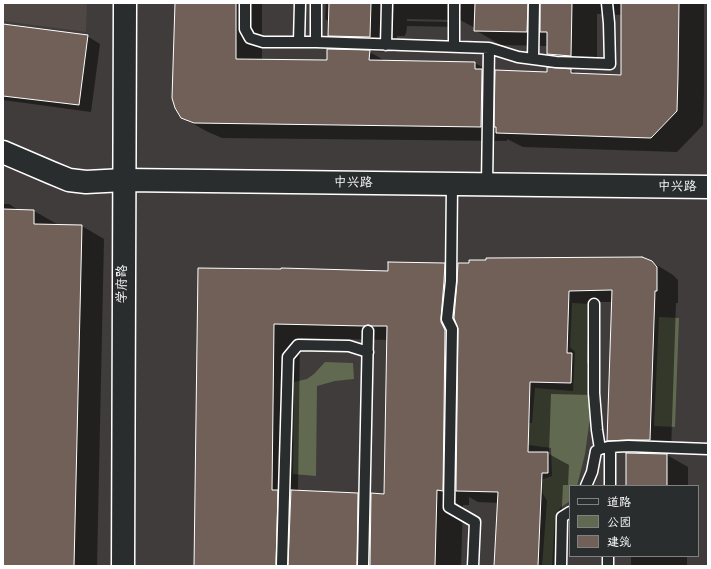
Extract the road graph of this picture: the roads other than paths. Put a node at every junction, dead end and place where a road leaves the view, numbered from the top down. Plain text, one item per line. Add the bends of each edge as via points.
1 (125, 3) edge
2 (245, 3) edge
3 (300, 3) edge
4 (316, 3) edge
5 (387, 3) edge
6 (454, 3) edge
7 (534, 3) edge
8 (607, 3) edge
9 (299, 42) junction
10 (316, 42) junction
11 (386, 45) junction
12 (454, 47) junction
13 (489, 48) junction
14 (533, 59) junction
15 (3, 152) edge
16 (124, 180) junction
17 (452, 184) junction
18 (487, 185) junction
19 (708, 187) edge
20 (594, 304) dead end
21 (368, 331) dead end
22 (368, 352) junction
23 (612, 447) junction
24 (600, 449) junction
25 (708, 449) edge
26 (586, 485) edge
27 (610, 485) edge
28 (569, 513) edge
29 (282, 564) dead end
30 (123, 566) edge
31 (363, 566) edge
32 (473, 566) edge
33 (561, 566) edge

1 - 16 main road, 学府路
2 - 9 lane via 245,29 250,38 263,42
3 - 9 lane
4 - 10 lane
5 - 11 lane
6 - 12 lane
7 - 14 lane
8 - 14 lane via 610,64
9 - 10 lane
10 - 11 lane
11 - 12 lane
12 - 13 lane
13 - 14 lane
13 - 18 lane
15 - 16 main road, 中兴路 via 70,180
16 - 17 main road, 中兴路
16 - 30 main road, 学府路
17 - 18 main road, 中兴路
17 - 32 lane via 451,281 447,319 452,329 449,507 475,522
18 - 19 main road, 中兴路
20 - 24 lane via 594,393
21 - 22 lane
22 - 29 lane via 349,346 298,345 288,358
22 - 31 lane
23 - 24 lane
23 - 25 lane
23 - 27 lane
24 - 26 lane via 596,451
28 - 33 lane via 562,517

